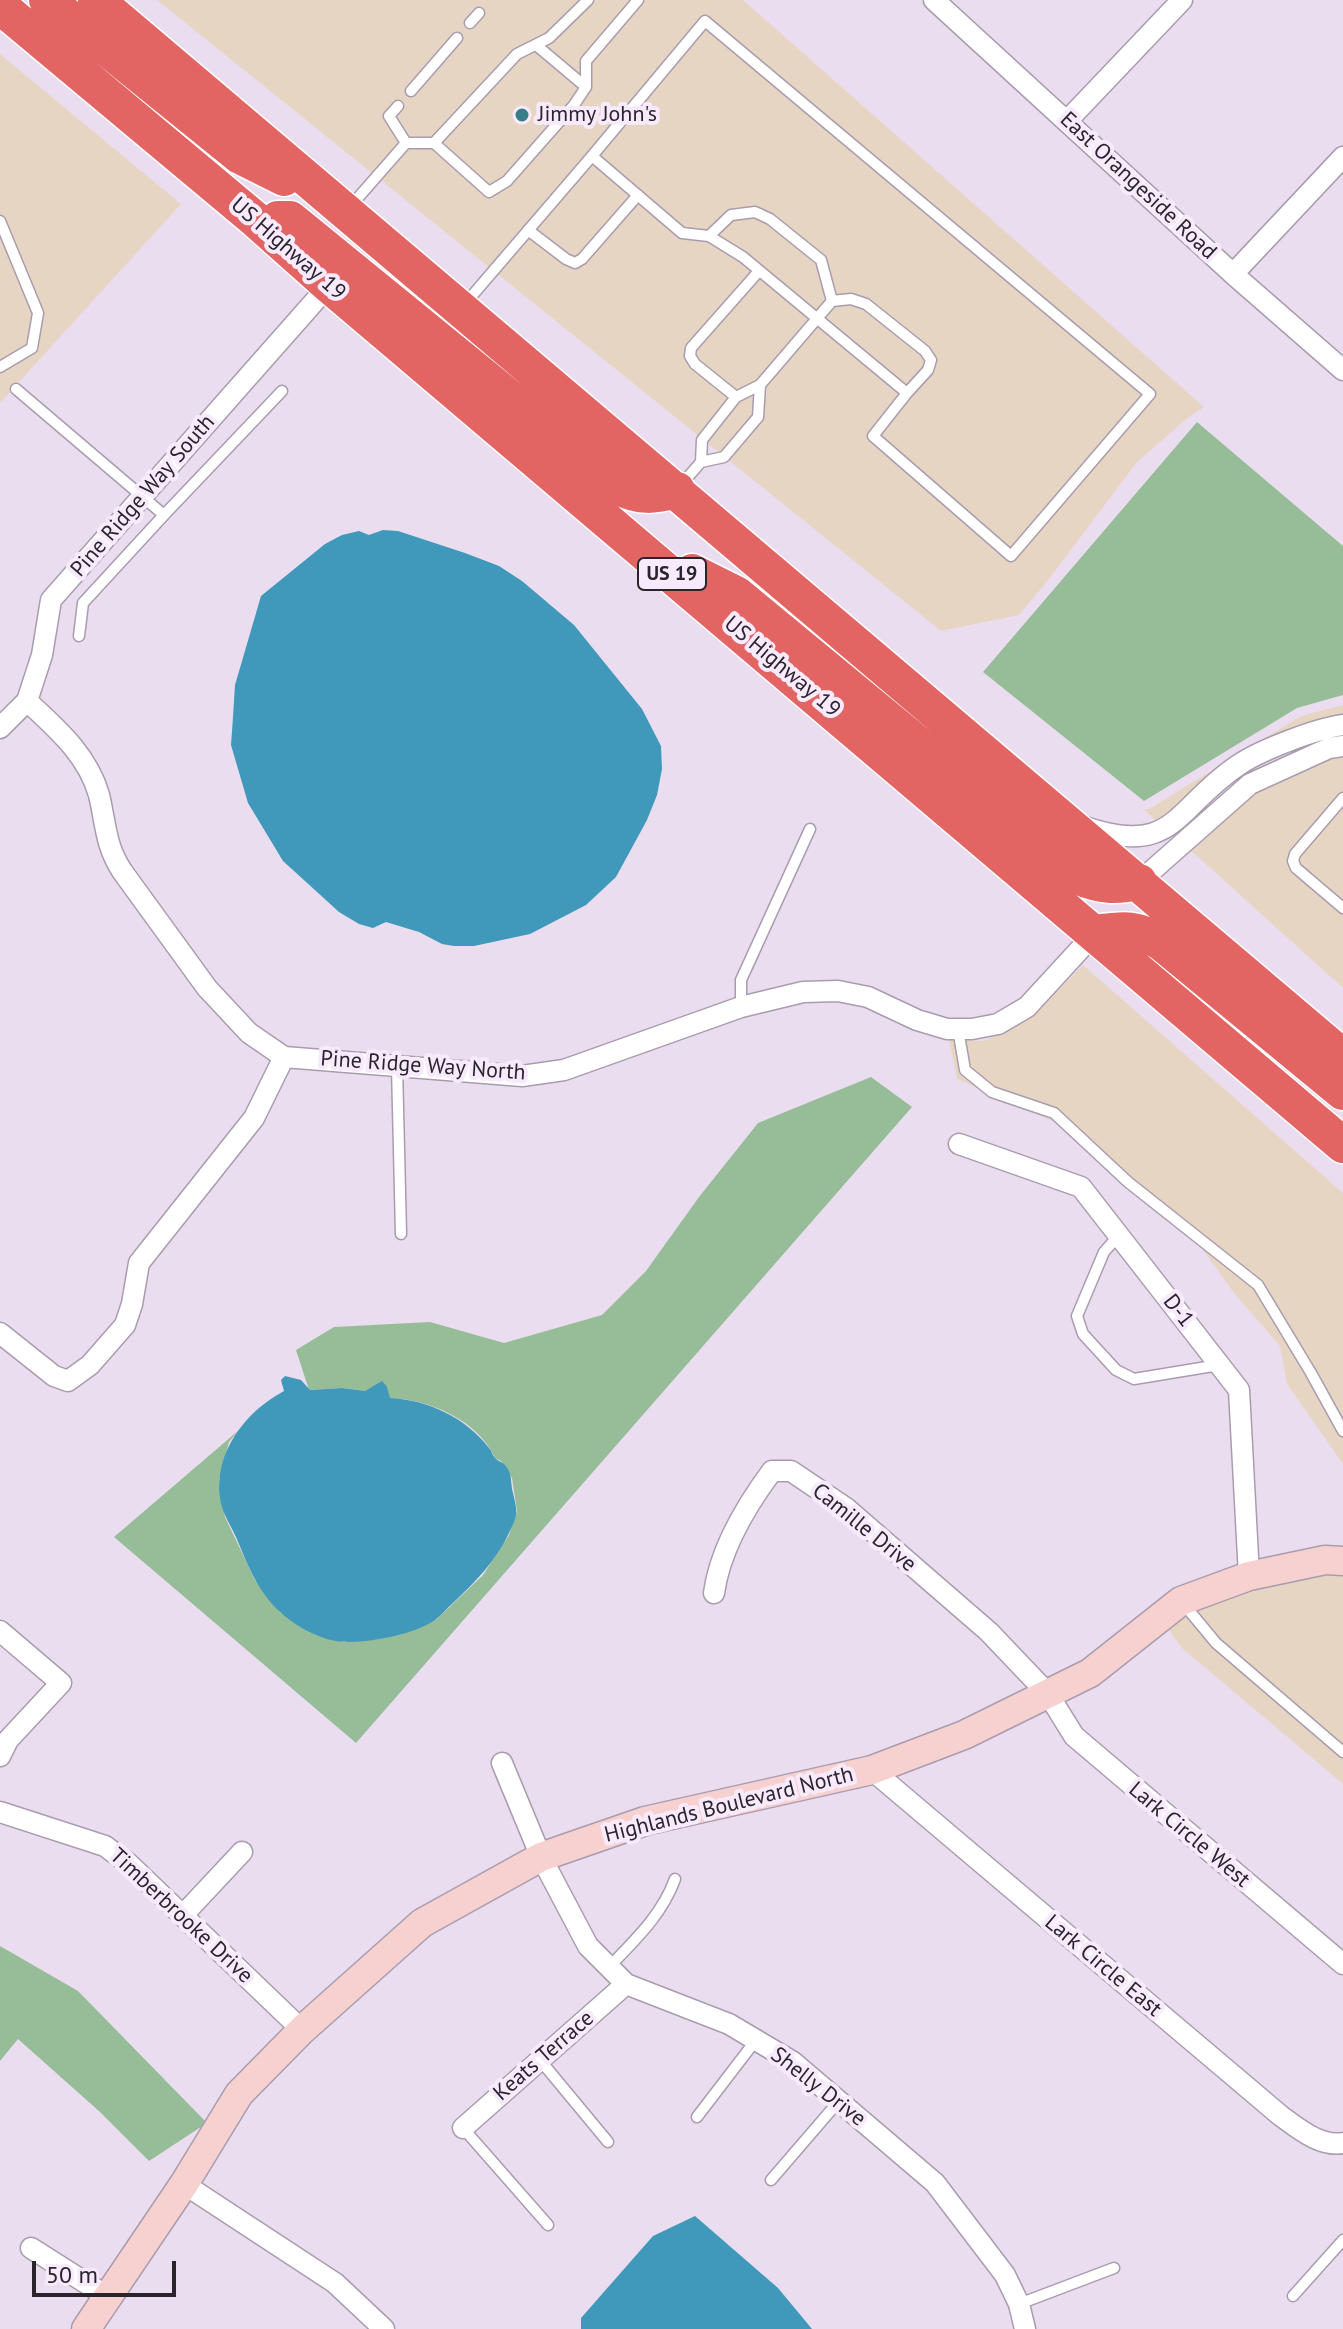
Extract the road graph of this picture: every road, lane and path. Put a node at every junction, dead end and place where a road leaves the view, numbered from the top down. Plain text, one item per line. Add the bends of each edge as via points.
1 (47, 0) edge
2 (96, 0) edge
3 (588, 0) edge
4 (638, 0) edge
5 (934, 0) edge
6 (1182, 0) edge
7 (0, 6) edge
8 (479, 13) dead end
9 (470, 23) dead end
10 (457, 38) dead end
11 (536, 45) junction
12 (586, 87) junction
13 (411, 91) dead end
14 (398, 106) dead end
15 (1067, 121) junction
16 (406, 143) junction
17 (434, 143) junction
18 (592, 156) junction
19 (1343, 157) edge
20 (638, 195) junction
21 (338, 207) junction
22 (256, 220) junction
23 (0, 221) edge
24 (528, 230) junction
25 (709, 236) junction
26 (759, 271) junction
27 (1233, 274) junction
28 (329, 285) junction
29 (832, 301) junction
30 (460, 309) junction
31 (816, 318) junction
32 (0, 367) edge
33 (1343, 370) edge
34 (760, 385) junction
35 (16, 389) dead end
36 (282, 391) dead end
37 (907, 393) junction
38 (736, 397) junction
39 (701, 462) junction
40 (677, 490) junction
41 (142, 495) junction
42 (164, 515) junction
43 (640, 547) junction
44 (79, 636) dead end
45 (27, 701) junction
46 (1343, 725) edge
47 (0, 728) edge
48 (1343, 746) edge
49 (1343, 798) edge
50 (1054, 811) junction
51 (810, 829) dead end
52 (1139, 882) junction
53 (1343, 908) edge
54 (1095, 933) junction
55 (741, 1007) junction
56 (958, 1029) junction
57 (284, 1057) junction
58 (1343, 1057) edge
59 (397, 1066) junction
60 (1343, 1092) edge
61 (1285, 1095) junction
62 (1343, 1127) edge
63 (959, 1144) dead end
64 (1343, 1145) edge
65 (401, 1234) dead end
66 (1119, 1235) junction
67 (0, 1333) edge
68 (1220, 1365) junction
69 (1343, 1431) edge
70 (1343, 1561) edge
71 (1249, 1576) junction
72 (714, 1593) dead end
73 (1181, 1601) junction
74 (0, 1631) edge
75 (1048, 1694) junction
76 (1343, 1752) edge
77 (0, 1756) edge
78 (502, 1763) dead end
79 (872, 1770) junction
80 (0, 1812) edge
81 (242, 1852) dead end
82 (541, 1857) junction
83 (675, 1879) dead end
84 (183, 1915) junction
85 (1343, 1964) edge
86 (609, 1967) junction
87 (626, 1984) junction
88 (302, 2030) junction
89 (756, 2040) junction
90 (540, 2060) junction
91 (839, 2101) junction
92 (697, 2117) dead end
93 (463, 2128) joint
94 (608, 2142) dead end
95 (1343, 2143) edge
96 (771, 2180) dead end
97 (184, 2184) junction
98 (548, 2225) dead end
99 (1343, 2240) edge
100 (31, 2248) dead end
101 (1114, 2268) dead end
102 (1293, 2296) dead end
103 (108, 2297) junction
104 (1019, 2304) junction
105 (86, 2329) edge
106 (384, 2329) edge
107 (1025, 2329) edge

1 - 21 highway via 240,156
2 - 21 highway, US 19
3 - 11 lane
4 - 12 lane via 586,61
5 - 15 street, East Orangeside Road
6 - 15 street
7 - 22 highway, US Highway 19 / US 19
8 - 9 lane
10 - 13 lane
11 - 12 lane
11 - 17 lane via 517,54
12 - 17 lane via 507,181 489,192
14 - 16 lane via 389,116
15 - 27 street, East Orangeside Road
16 - 17 lane
16 - 21 lane
18 - 20 lane
18 - 24 lane
18 - 37 lane via 705,21 1150,394 1011,556 873,436
19 - 27 street
20 - 24 lane via 575,263
20 - 25 lane via 682,233
21 - 30 highway, US 19
22 - 28 highway, US Highway 19 / US 19
22 - 40 highway via 290,219 619,487 651,497
23 - 32 lane via 38,313 32,348
24 - 30 lane
25 - 26 lane
25 - 29 lane via 731,215 755,212 770,219 821,260
26 - 31 lane
26 - 38 lane via 691,348 695,364
27 - 33 street, East Orangeside Road
28 - 41 street, Pine Ridge Way South
28 - 43 highway, US Highway 19 / US 19
29 - 31 lane
29 - 37 lane via 866,304 925,351 931,360 928,370
30 - 40 highway, US 19
31 - 34 lane
31 - 37 lane
34 - 38 lane
34 - 39 lane via 758,417 724,457
35 - 41 lane
36 - 42 lane
38 - 39 lane via 702,440
39 - 40 lane
40 - 50 highway, US 19
41 - 42 lane
41 - 45 street, Pine Ridge Way South via 51,600
42 - 44 lane via 83,603
43 - 52 highway via 736,594 1079,877 1101,886
43 - 54 highway, US Highway 19 / US 19
45 - 47 street, Pine Ridge Way South
45 - 57 street via 67,738 82,760 98,793 110,853 150,910 217,999 249,1033
46 - 50 street via 1320,729 1240,764 1165,830 1146,837 1113,836
48 - 52 street via 1250,784
49 - 53 lane via 1293,861
50 - 52 highway, US 19
51 - 55 lane via 741,980
52 - 58 highway, US 19
54 - 56 street, Pine Ridge Way North via 1027,1007 998,1024
54 - 60 highway via 1144,932 1162,943
54 - 61 highway, US Highway 19 / US 19
55 - 56 street, Pine Ridge Way North via 803,992 838,991
55 - 59 street, Pine Ridge Way North via 564,1070 522,1076
56 - 69 lane via 965,1070 992,1092 1054,1113 1128,1182 1258,1285
57 - 59 street, Pine Ridge Way North
57 - 67 street via 254,1118 139,1263 125,1325 90,1365 68,1381
59 - 65 lane
61 - 62 highway
61 - 64 highway, US Highway 19 / US 19
63 - 66 street, D-1 via 1081,1187
66 - 68 street, D-1
66 - 68 lane via 1104,1252 1077,1316 1083,1334 1116,1370 1134,1379
68 - 71 street, D-1 via 1239,1390
70 - 71 street, Highlands Boulevard North
71 - 73 street, Highlands Boulevard North
72 - 75 street, Camille Drive via 718,1569 754,1495 772,1471 791,1471 882,1539 989,1632
73 - 75 street, Highlands Boulevard North via 1090,1673
73 - 76 lane via 1216,1643
74 - 77 street via 61,1683 8,1740
75 - 79 street, Highlands Boulevard North via 964,1735
75 - 85 street, Lark Circle West via 1074,1736
78 - 82 street, Shelly Drive
79 - 82 street, Highlands Boulevard North via 645,1821
79 - 95 street, Lark Circle East via 1281,2116 1307,2135
80 - 84 street, Timberbrooke Drive via 105,1846
81 - 84 street
82 - 86 street, Shelly Drive via 588,1946
82 - 88 street, Highlands Boulevard North via 422,1923
83 - 86 lane via 660,1911
84 - 88 street, Timberbrooke Drive
86 - 87 street, Shelly Drive
87 - 89 street, Shelly Drive via 729,2024
87 - 90 street, Keats Terrace
88 - 97 street, Highlands Boulevard North via 239,2094
89 - 91 street, Shelly Drive via 793,2062
89 - 92 lane
90 - 93 street, Keats Terrace
90 - 94 lane
91 - 96 lane
91 - 104 street, Shelly Drive via 935,2183 1005,2275
93 - 98 lane
97 - 103 street, Highlands Boulevard North
97 - 106 street via 335,2283
99 - 102 lane
100 - 103 street
101 - 104 lane
103 - 105 street, Highlands Boulevard North
104 - 107 street, Shelly Drive

